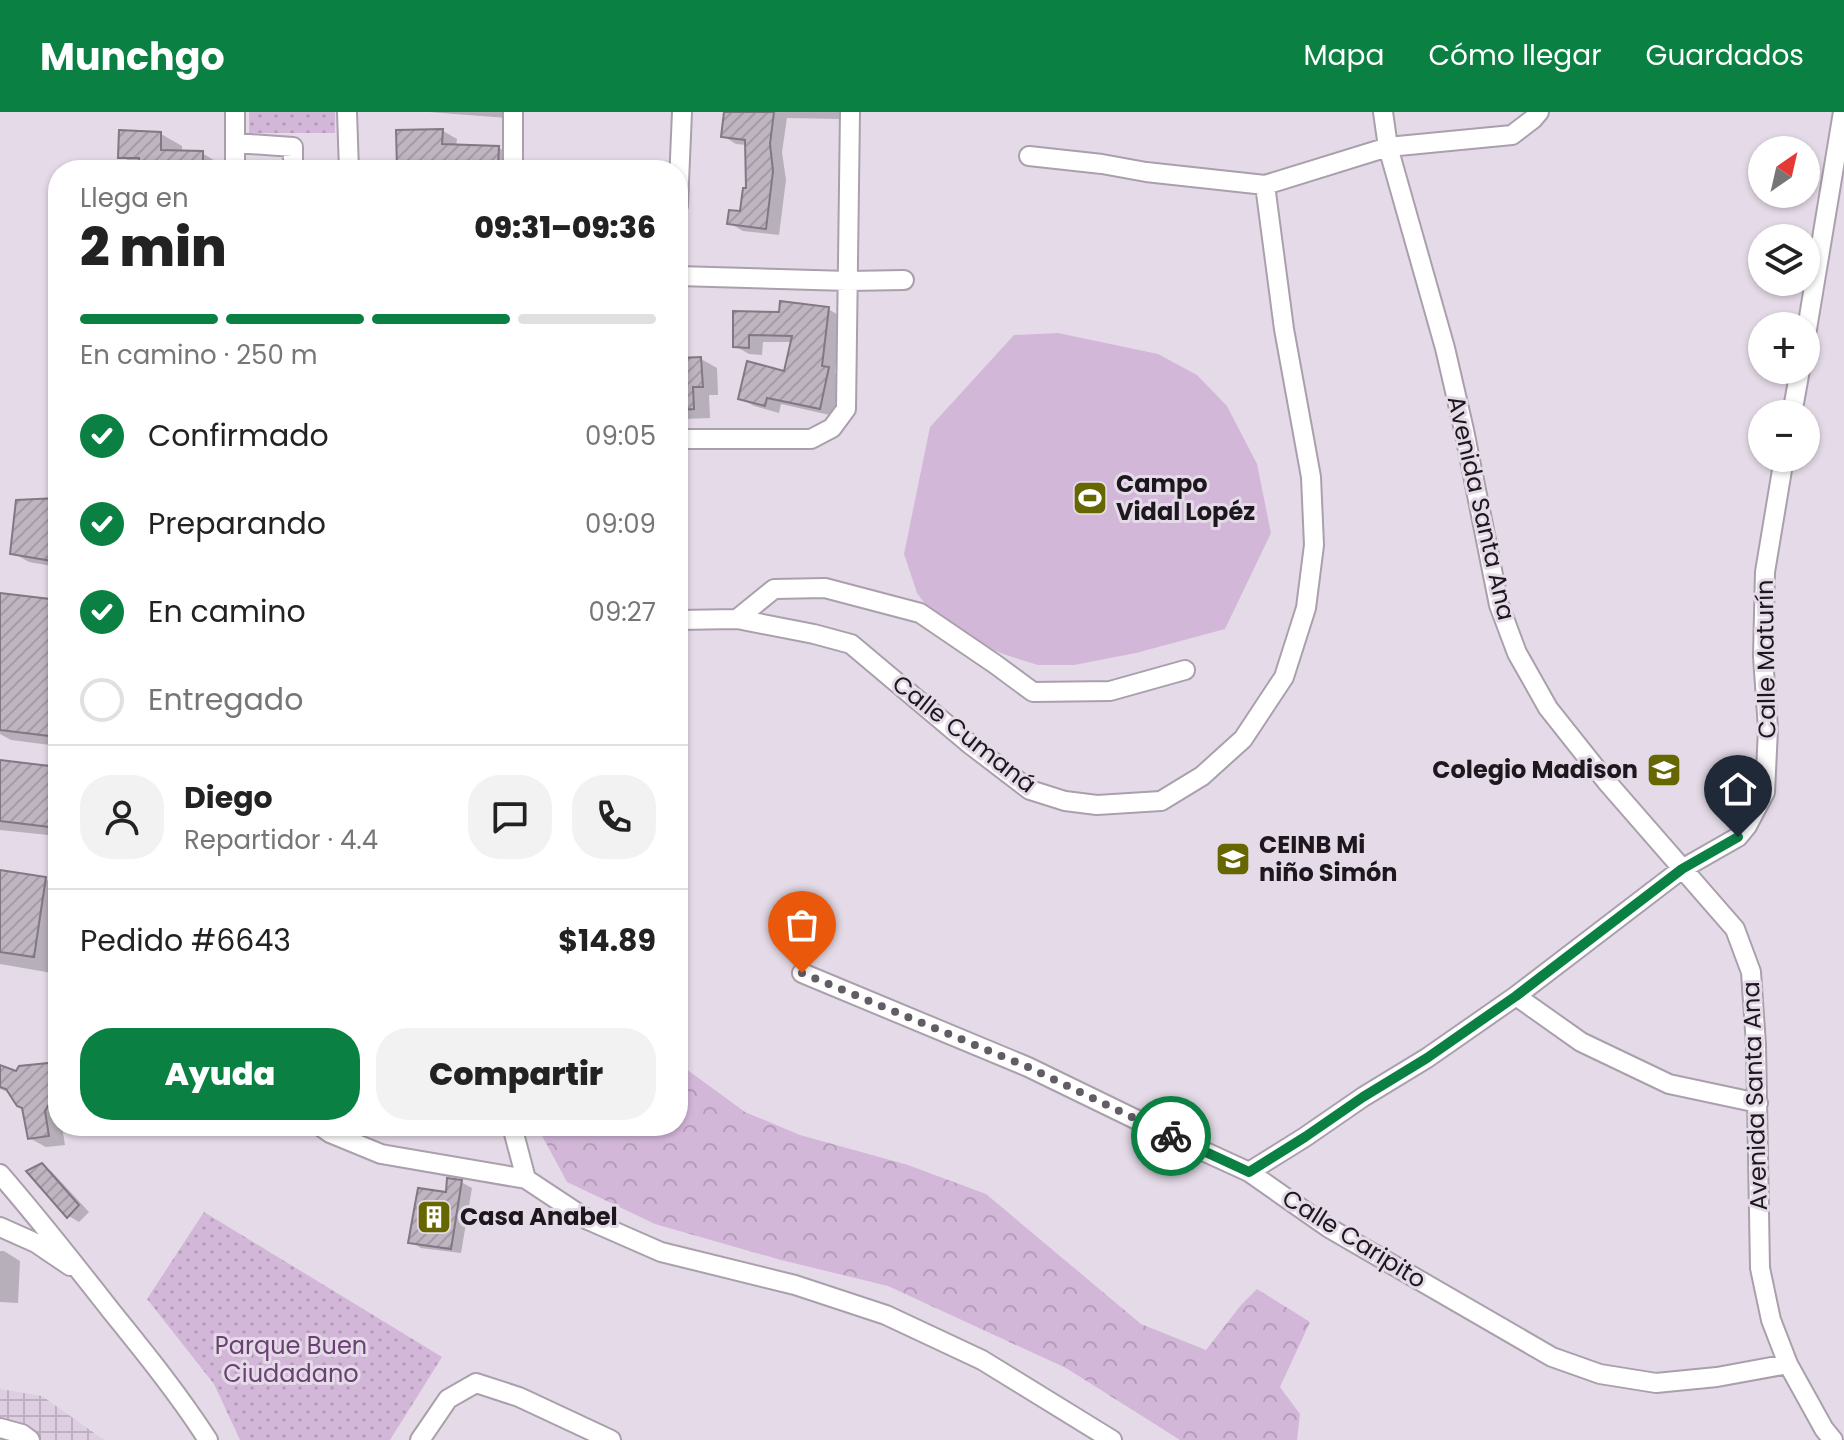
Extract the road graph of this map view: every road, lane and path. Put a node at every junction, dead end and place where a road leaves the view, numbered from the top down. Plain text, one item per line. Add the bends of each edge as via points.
1 (235, 112) edge
2 (347, 112) edge
3 (513, 112) edge
4 (682, 112) edge
5 (850, 112) edge
6 (1383, 112) edge
7 (1539, 112) edge
8 (1843, 118) edge
9 (235, 143) junction
10 (1388, 147) junction
11 (1029, 156) dead end
12 (235, 160) edge
13 (293, 160) edge
14 (349, 160) edge
15 (513, 160) edge
16 (680, 160) edge
17 (1265, 185) junction
18 (688, 276) edge
19 (904, 280) dead end
20 (848, 281) junction
21 (1810, 312) edge
22 (688, 439) edge
23 (1782, 472) edge
24 (737, 619) junction
25 (688, 620) edge
26 (1185, 670) dead end
27 (1682, 869) junction
28 (802, 973) dead end
29 (1516, 996) junction
30 (1758, 1103) junction
31 (337, 1136) edge
32 (515, 1136) edge
33 (1249, 1172) junction
34 (0, 1174) edge
35 (526, 1179) junction
36 (0, 1227) edge
37 (82, 1274) junction
38 (1788, 1364) junction
39 (0, 1428) edge
40 (30, 1440) edge
41 (208, 1440) edge
42 (420, 1440) edge
43 (611, 1440) edge
44 (1112, 1440) edge
45 (1833, 1440) edge

1 - 9 street
2 - 14 street
3 - 15 street
4 - 16 street
5 - 20 street
6 - 10 street, Avenida Santa Ana
7 - 10 street via 1512,135
8 - 21 street
9 - 12 street
9 - 13 street via 293,147
10 - 17 street
10 - 27 street, Avenida Santa Ana via 1445,348 1499,605 1517,653 1548,708
11 - 17 street
17 - 24 street, Calle Cumaná via 1311,477 1314,545 1306,608 1284,677 1243,739 1202,776 1161,801 1097,805 1030,790 851,644
18 - 20 street
19 - 20 street
20 - 22 street via 846,409 832,428 811,439
23 - 27 street, Calle Maturín via 1765,572 1765,792 1738,837
24 - 25 street, Calle Cumaná
24 - 26 street via 774,589 825,588 920,613 1033,692 1110,691
27 - 29 street, Calle Maturín
27 - 30 street, Avenida Santa Ana via 1735,929 1751,972
28 - 33 street, Calle Caripito via 1028,1067
29 - 30 street via 1581,1042 1669,1084
29 - 33 street, Calle Maturín
30 - 38 street, Avenida Santa Ana via 1760,1268
31 - 35 street via 381,1154
32 - 35 street
33 - 38 street, Calle Caripito via 1329,1228 1552,1357 1600,1374 1656,1383
34 - 37 street
35 - 44 street via 588,1220 661,1252 795,1285 886,1315 982,1360
36 - 37 street via 36,1243
37 - 41 street
38 - 45 street, Avenida Santa Ana
39 - 40 street
42 - 43 street via 448,1399 476,1383

